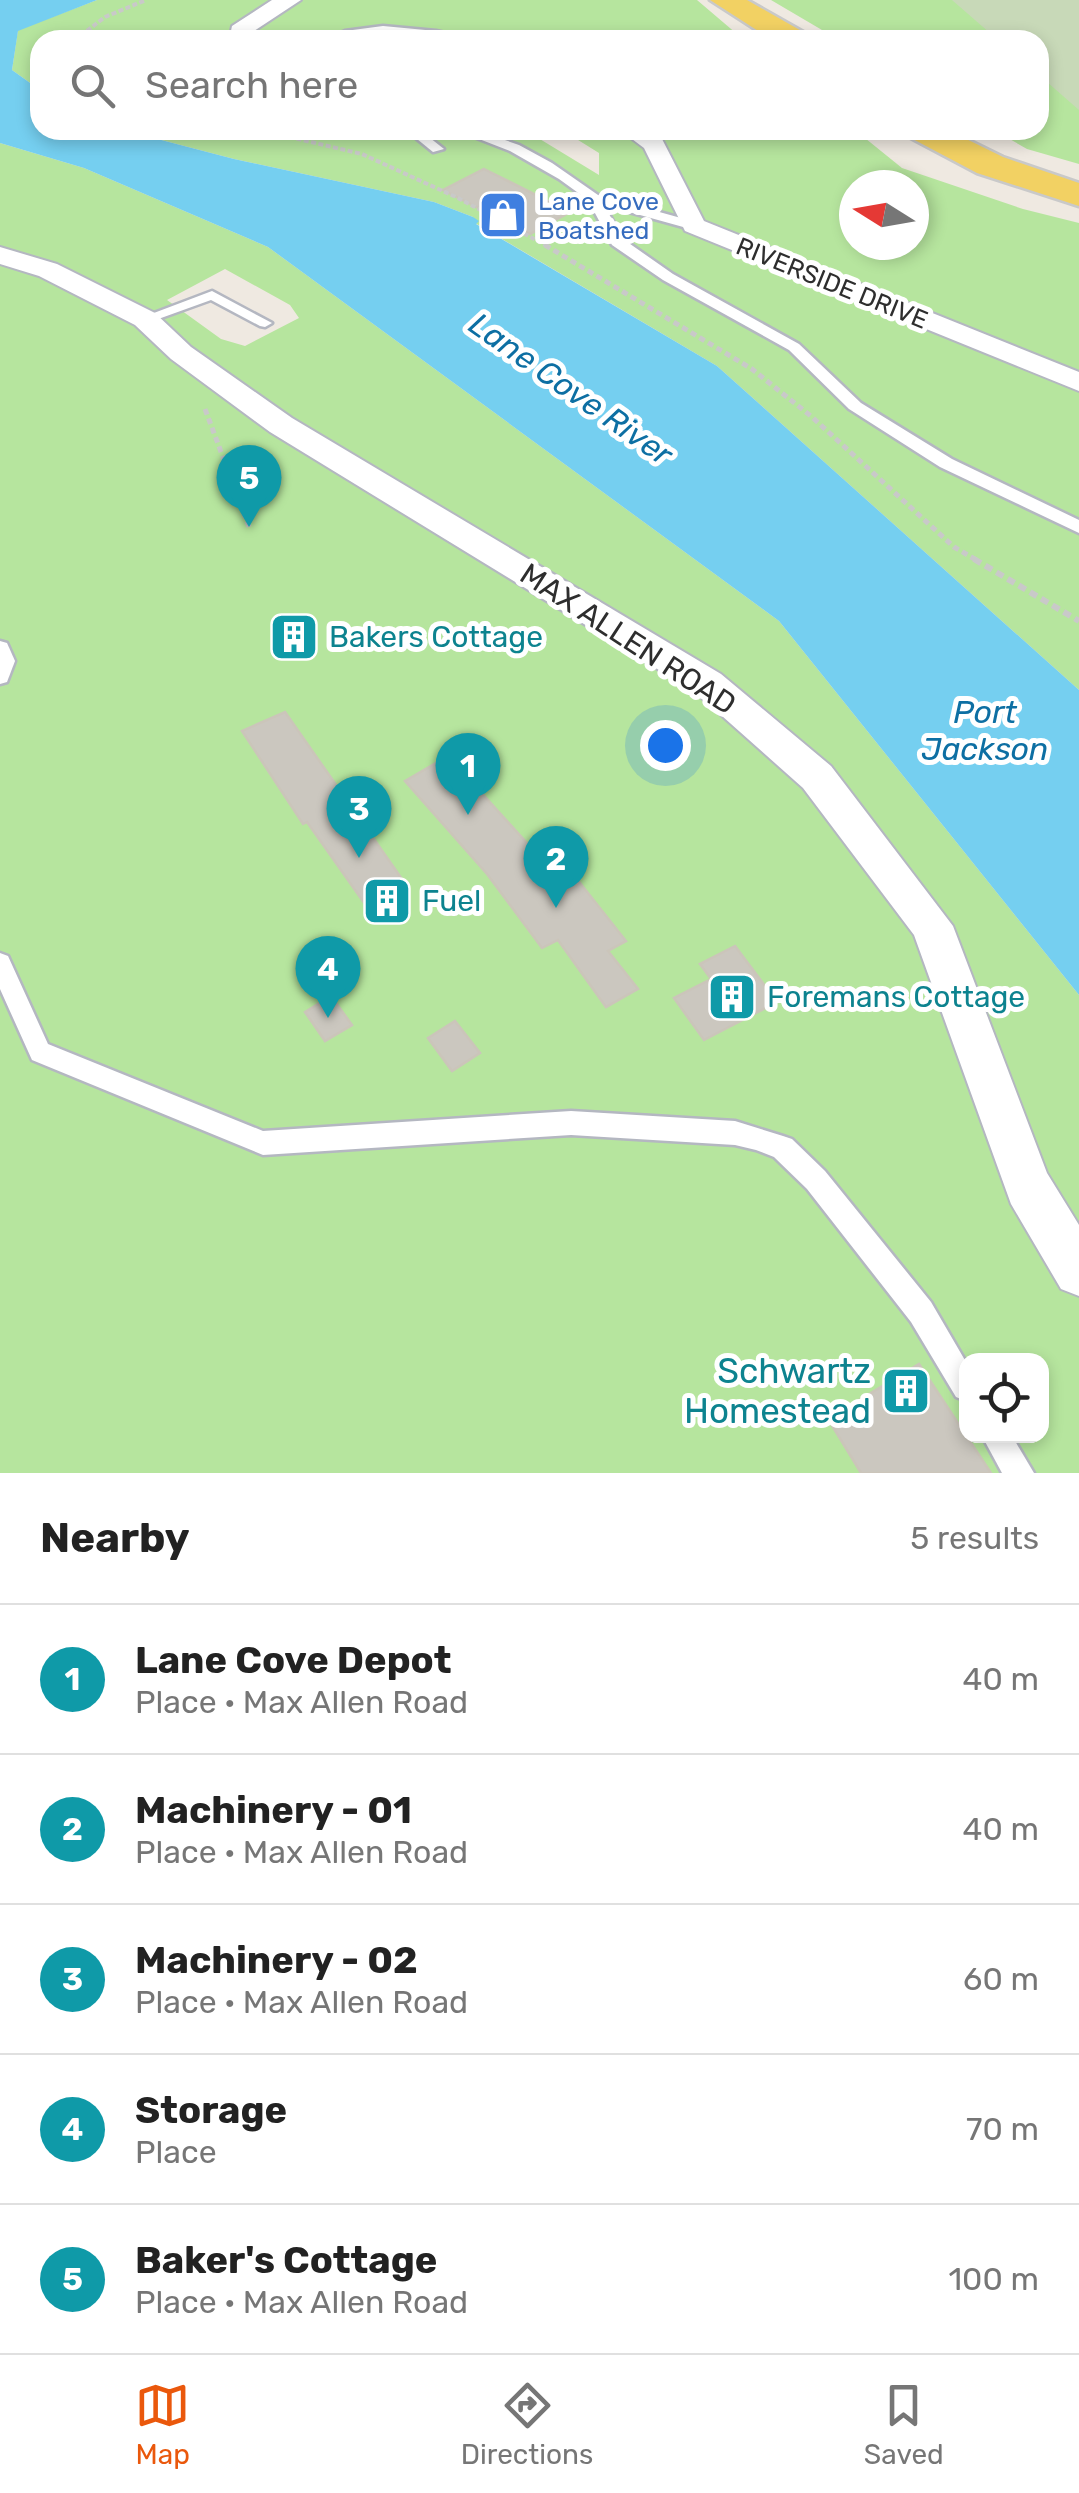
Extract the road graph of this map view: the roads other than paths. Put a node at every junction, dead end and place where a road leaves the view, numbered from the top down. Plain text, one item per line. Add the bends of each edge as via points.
1 (291, 0) edge
2 (725, 0) edge
3 (242, 30) edge
4 (361, 30) edge
5 (402, 30) edge
6 (777, 30) edge
7 (425, 140) edge
8 (501, 140) edge
9 (648, 140) edge
10 (941, 140) edge
11 (438, 150) dead end
12 (1079, 195) edge
13 (593, 198) junction
14 (694, 226) junction
15 (0, 255) edge
16 (146, 318) junction
17 (265, 322) dead end
18 (1079, 382) edge
19 (1079, 527) edge
20 (0, 648) edge
21 (0, 677) edge
22 (0, 963) edge
23 (1079, 1271) edge
24 (959, 1375) edge
25 (1000, 1443) edge
26 (1019, 1473) edge

1 - 3 street
2 - 6 main road
4 - 5 lane
7 - 11 lane
8 - 13 lane
9 - 14 street
10 - 12 main road via 990,165
13 - 14 lane
13 - 19 lane via 618,242 794,347 856,406 946,463
14 - 18 street, RIVERSIDE DRIVE
15 - 16 street, MAX ALLEN ROAD via 48,270
16 - 17 lane via 212,295
16 - 23 street, MAX ALLEN ROAD via 181,353 281,425 708,683 817,777 932,926 1028,1188
20 - 21 lane
22 - 24 lane via 40,1052 262,1143 570,1123 736,1133 784,1148 921,1312
25 - 26 lane

